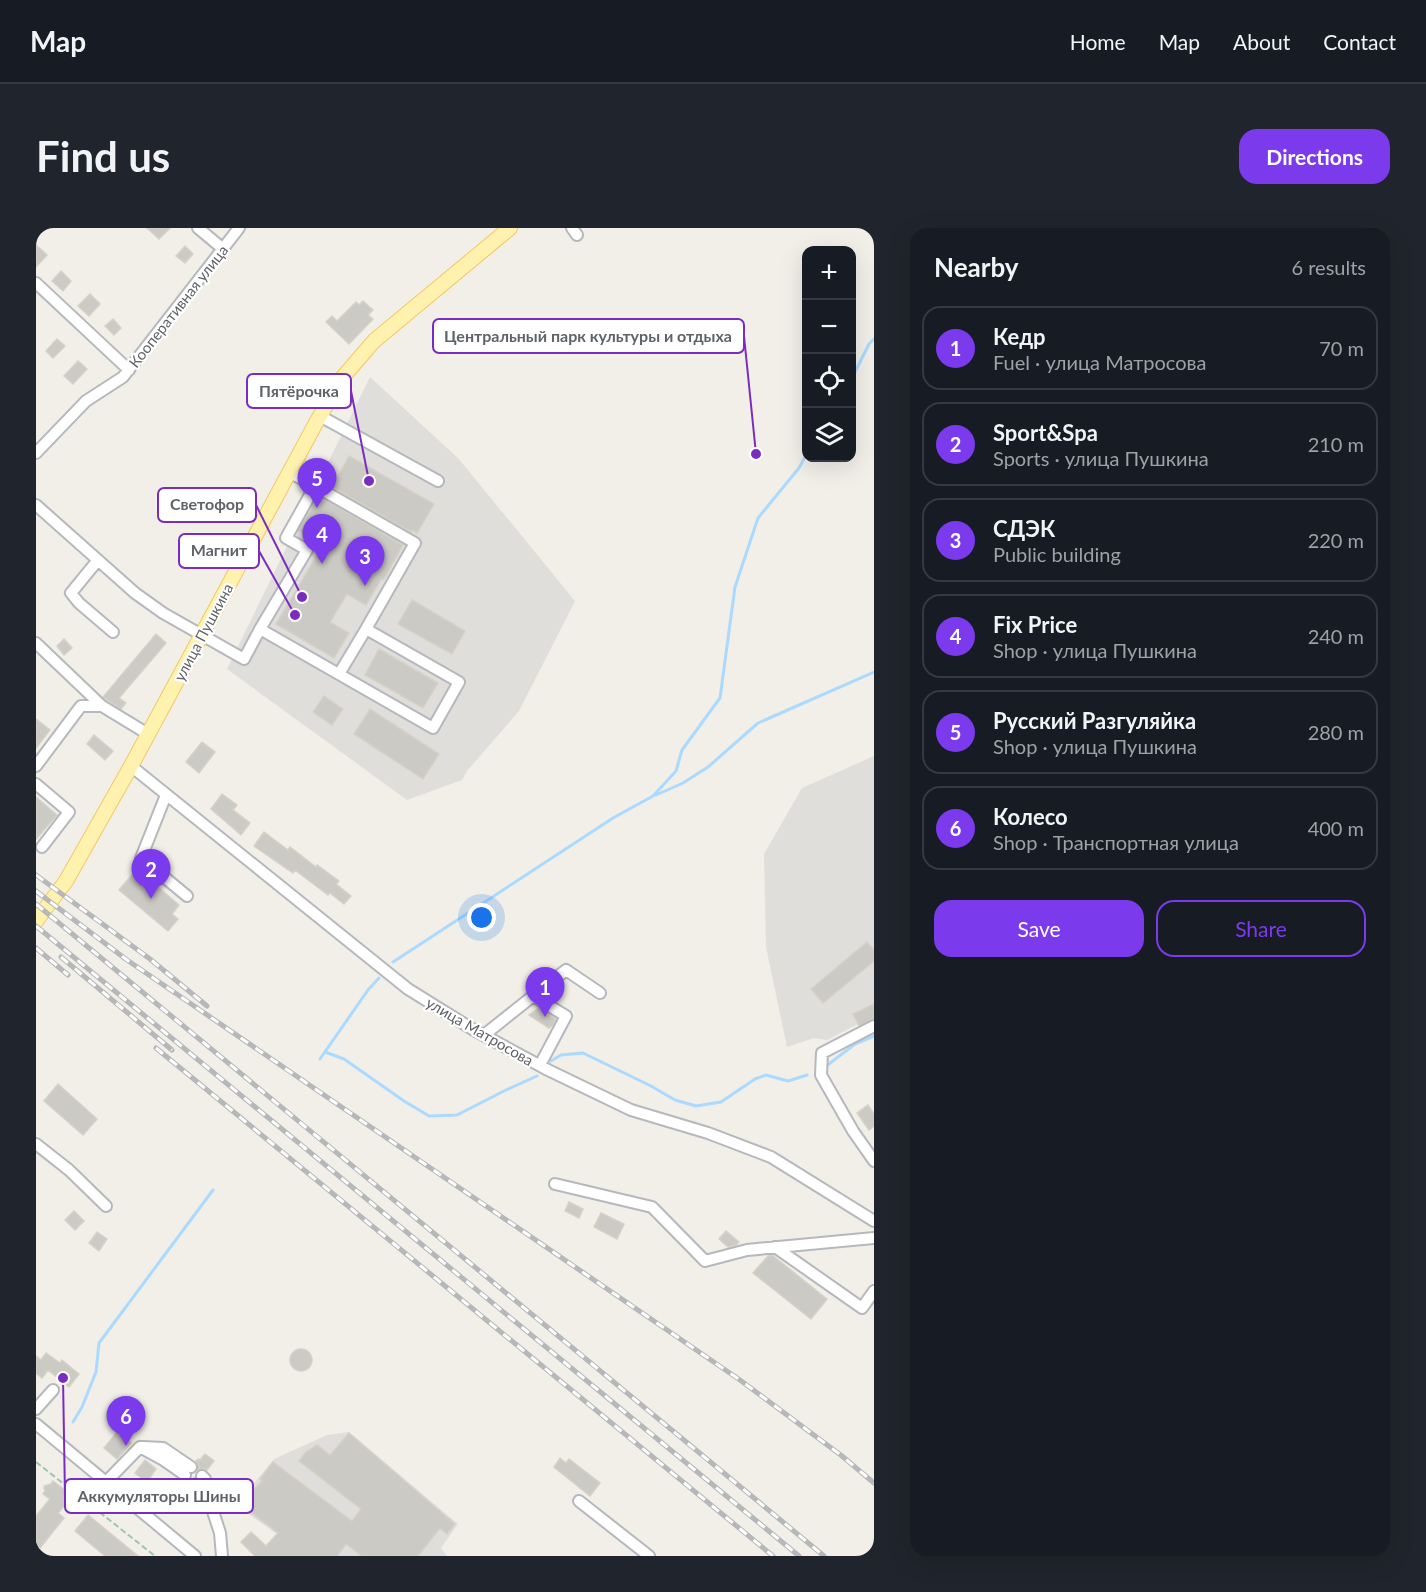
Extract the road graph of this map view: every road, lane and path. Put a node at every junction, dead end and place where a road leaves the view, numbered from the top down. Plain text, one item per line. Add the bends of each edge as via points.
1 (198, 228) edge
2 (239, 228) edge
3 (501, 231) edge
4 (222, 248) junction
5 (36, 283) edge
6 (129, 370) junction
7 (320, 416) junction
8 (36, 453) edge
9 (290, 472) junction
10 (438, 481) dead end
11 (315, 486) junction
12 (36, 505) edge
13 (98, 560) junction
14 (260, 629) junction
15 (366, 629) junction
16 (113, 632) dead end
17 (202, 634) junction
18 (36, 643) edge
19 (339, 674) junction
20 (102, 706) junction
21 (148, 734) junction
22 (36, 766) edge
23 (131, 766) junction
24 (36, 784) edge
25 (166, 795) junction
26 (42, 847) dead end
27 (187, 896) dead end
28 (36, 921) edge
29 (600, 993) dead end
30 (533, 996) junction
31 (874, 1026) edge
32 (484, 1035) junction
33 (540, 1065) junction
34 (36, 1144) edge
35 (874, 1161) edge
36 (555, 1184) dead end
37 (105, 1206) dead end
38 (874, 1221) edge
39 (874, 1238) edge
40 (775, 1247) junction
41 (874, 1291) edge
42 (53, 1390) dead end
43 (36, 1409) edge
44 (36, 1424) edge
45 (36, 1462) edge
46 (188, 1471) dead end
47 (199, 1480) dead end
48 (106, 1482) junction
49 (579, 1501) dead end
50 (155, 1556) edge
51 (195, 1556) edge
52 (222, 1556) edge
53 (649, 1556) edge

1 - 4 street
2 - 4 street, Кооперативная улица
3 - 7 main road, улица Пушкина via 374,341 343,377
4 - 6 street, Кооперативная улица
5 - 6 street
6 - 8 street, Кооперативная улица via 86,401
7 - 9 main road, улица Пушкина
7 - 10 street
9 - 11 street
9 - 17 main road, улица Пушкина
11 - 14 street via 286,538 307,550
11 - 15 street via 415,543
12 - 13 street
13 - 16 street via 71,593
13 - 17 street via 163,613
14 - 17 street via 244,659
14 - 19 street
15 - 19 street
15 - 19 street via 459,682 433,728
17 - 21 main road, улица Пушкина
18 - 20 street
20 - 21 street
20 - 22 street via 81,706
21 - 23 main road, улица Пушкина
23 - 25 street, улица Матросова
23 - 28 main road, улица Пушкина via 66,881
24 - 26 street via 69,812
25 - 27 street via 141,858
25 - 32 street, улица Матросова via 408,989
29 - 30 street via 566,970
30 - 32 street
30 - 33 street via 566,1016
31 - 35 street via 822,1053 821,1076
32 - 33 street, улица Матросова
33 - 38 street, улица Матросова via 631,1110 771,1157
34 - 37 street
36 - 40 street via 652,1207 705,1261
39 - 40 street
40 - 41 street via 862,1308
42 - 43 street
44 - 48 street
45 - 50 path
46 - 48 street via 140,1447
47 - 52 street via 205,1479 220,1533
48 - 51 street
49 - 53 street

